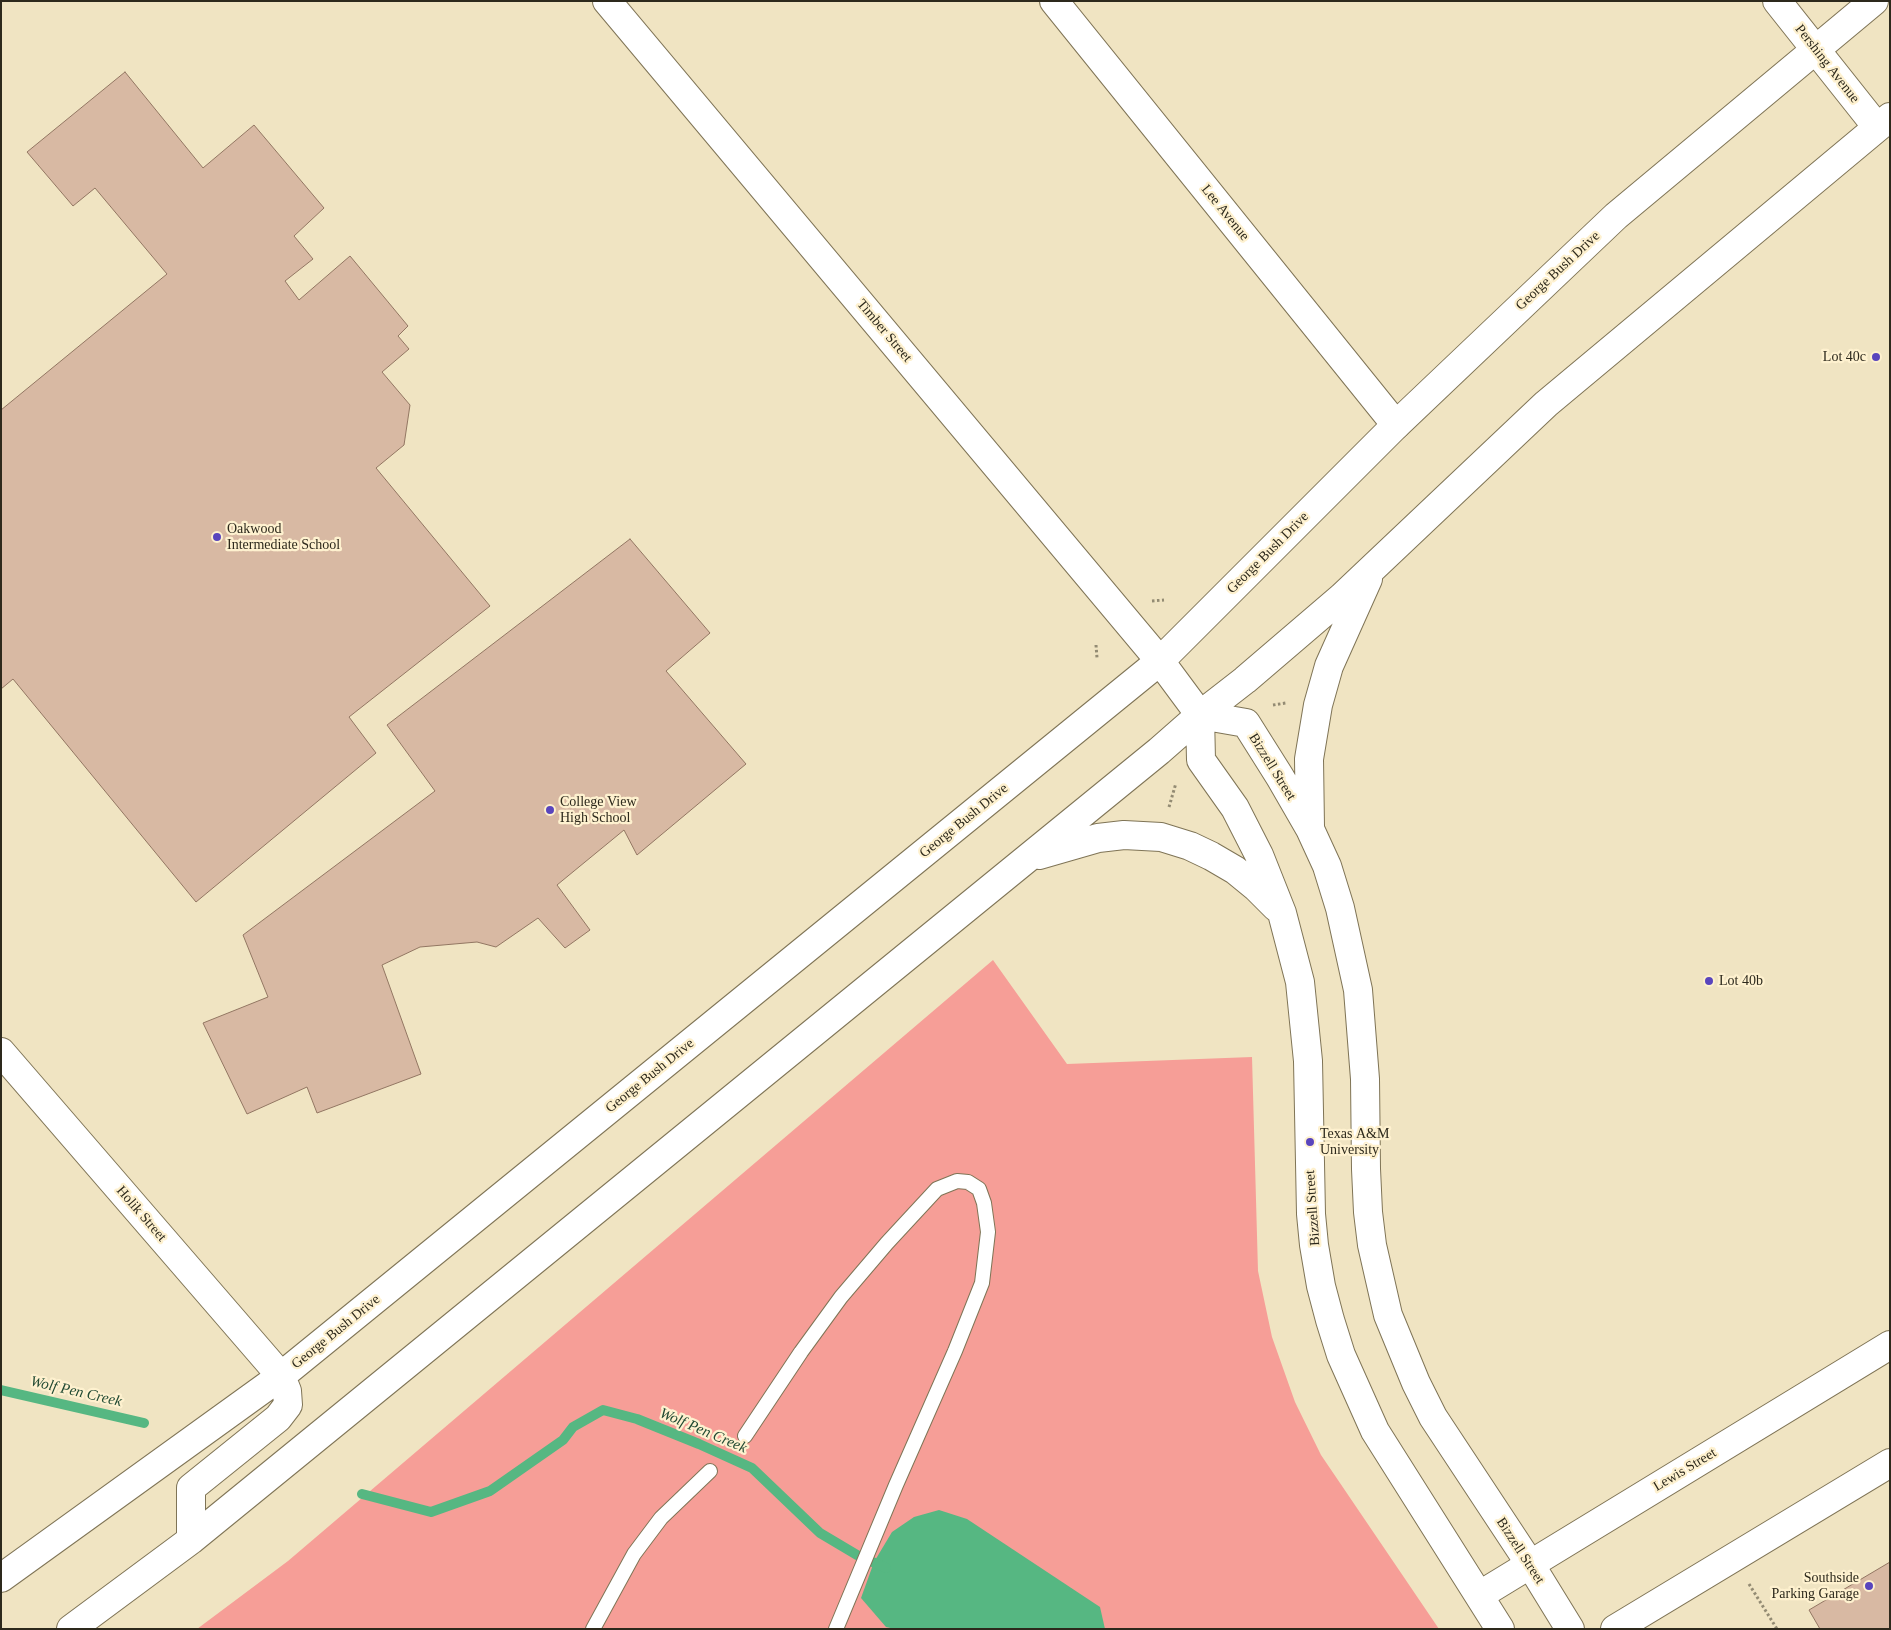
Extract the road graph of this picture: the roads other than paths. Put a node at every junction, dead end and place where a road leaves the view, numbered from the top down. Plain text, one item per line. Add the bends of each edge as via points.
1 (608, 1) edge
2 (1054, 1) edge
3 (1777, 1) edge
4 (1874, 1) edge
5 (1816, 49) junction
6 (1883, 122) edge
7 (1396, 425) junction
8 (1373, 568) junction
9 (1160, 661) junction
10 (1200, 715) junction
11 (1310, 829) junction
12 (1025, 860) junction
13 (1282, 913) junction
14 (1, 1052) edge
15 (1890, 1345) edge
16 (281, 1376) junction
17 (745, 1436) dead end
18 (1890, 1463) edge
19 (710, 1471) dead end
20 (191, 1540) junction
21 (1530, 1564) junction
22 (1, 1578) edge
23 (1480, 1595) junction
24 (71, 1629) edge
25 (593, 1629) edge
26 (836, 1629) edge
27 (1500, 1629) edge
28 (1570, 1629) edge
29 (1615, 1629) edge

1 - 9 main road, Timber Street
2 - 7 main road, Lee Avenue
3 - 5 main road, Pershing Avenue
4 - 5 main road, George Bush Drive
5 - 6 main road, Pershing Avenue
5 - 7 main road, George Bush Drive via 1616,216
6 - 8 main road via 1546,404
7 - 9 main road, George Bush Drive
8 - 10 main road
8 - 11 main road via 1329,666 1318,705 1309,759
9 - 10 main road, Timber Street
9 - 16 main road, George Bush Drive
10 - 11 main road, Bizzell Street via 1246,723
10 - 12 main road
10 - 13 main road, Bizzell Street via 1201,760 1248,832
11 - 21 main road, Bizzell Street via 1327,866 1340,908 1358,990 1365,1079 1368,1212 1388,1316 1433,1417
12 - 13 main road via 1098,838 1124,835 1161,837 1190,846 1234,870
12 - 20 main road
13 - 23 main road, Bizzell Street via 1300,982 1305,1020 1311,1214 1330,1320 1341,1355 1375,1431
14 - 16 main road, Holik Street
15 - 21 main road, Lewis Street
16 - 20 main road via 288,1405 278,1418 191,1488
16 - 22 main road, George Bush Drive
17 - 26 lane via 842,1297 937,1189 957,1181 968,1182 979,1189 988,1232 982,1283
18 - 29 main road
19 - 25 lane via 661,1518 634,1554
20 - 24 main road
21 - 23 main road, Lewis Street
21 - 28 main road, Bizzell Street
23 - 27 main road, Bizzell Street

